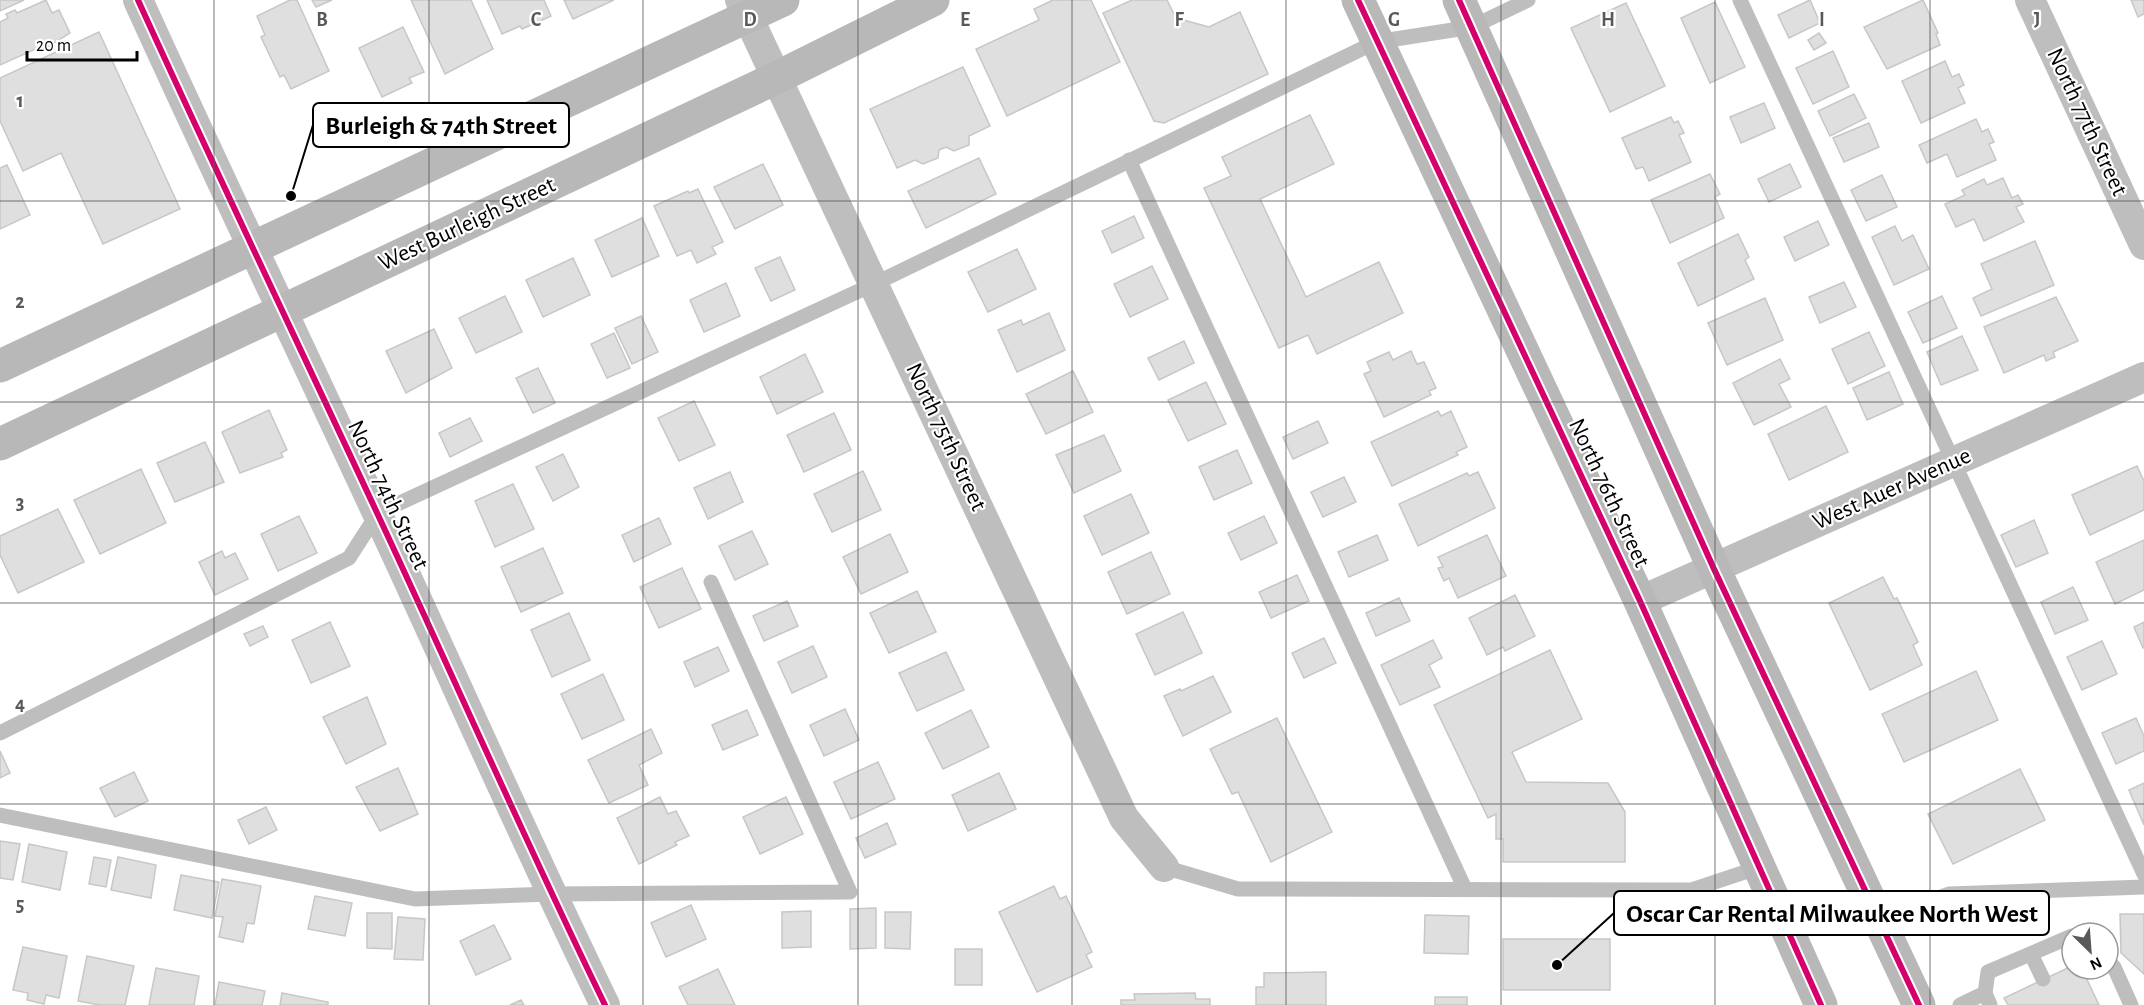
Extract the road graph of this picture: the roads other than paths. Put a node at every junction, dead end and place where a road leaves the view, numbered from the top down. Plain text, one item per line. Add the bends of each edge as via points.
1 (138, 0) edge
2 (783, 0) edge
3 (933, 0) edge
4 (1358, 0) edge
5 (1528, 0) edge
6 (1740, 0) edge
7 (2030, 0) edge
8 (744, 9) edge
9 (1466, 14) edge
10 (1376, 42) junction
11 (776, 78) junction
12 (1129, 160) junction
13 (2144, 245) edge
14 (251, 249) junction
15 (874, 284) junction
16 (281, 311) junction
17 (0, 366) edge
18 (2144, 377) edge
19 (0, 444) edge
20 (1952, 463) junction
21 (378, 513) junction
22 (1714, 569) junction
23 (711, 582) dead end
24 (1640, 601) junction
25 (0, 733) edge
26 (0, 815) edge
27 (1164, 867) joint
28 (1760, 867) junction
29 (2144, 874) edge
30 (2144, 887) edge
31 (1466, 889) junction
32 (551, 894) junction
33 (1878, 920) junction
34 (2060, 941) edge
35 (2031, 954) junction
36 (2043, 979) dead end
37 (2120, 980) edge
38 (1988, 999) edge
39 (605, 1005) edge
40 (1821, 1005) edge
41 (1919, 1005) edge
42 (1960, 1005) edge
43 (2131, 1005) edge

1 - 14 street, North 74th Street
2 - 8 main road
3 - 11 main road, West Burleigh Street
4 - 10 main road, North 76th Street
5 - 9 lane
6 - 20 lane
7 - 13 street, North 77th Street
8 - 11 street, North 75th Street
8 - 14 main road
9 - 10 lane
9 - 22 main road
10 - 12 lane
10 - 24 main road, North 76th Street
11 - 15 street, North 75th Street
11 - 16 main road, West Burleigh Street
12 - 15 lane
12 - 31 lane
14 - 16 street, North 74th Street
14 - 17 main road
15 - 21 lane
15 - 27 street, North 75th Street via 1124,818
16 - 19 main road, West Burleigh Street
16 - 21 street, North 74th Street
18 - 20 street, West Auer Avenue
20 - 22 street, West Auer Avenue
20 - 29 lane
21 - 25 lane via 349,558
21 - 32 street, North 74th Street
22 - 24 street, West Auer Avenue
22 - 33 main road
23 - 32 lane via 850,892
24 - 28 main road, North 76th Street
26 - 32 lane via 415,899
27 - 31 lane via 1238,889
28 - 31 lane via 1691,890
28 - 40 main road, North 76th Street
30 - 33 lane via 1949,894
32 - 39 street, North 74th Street
33 - 41 main road
34 - 35 lane
35 - 36 lane
35 - 38 lane via 1988,972
37 - 43 lane
38 - 42 lane

